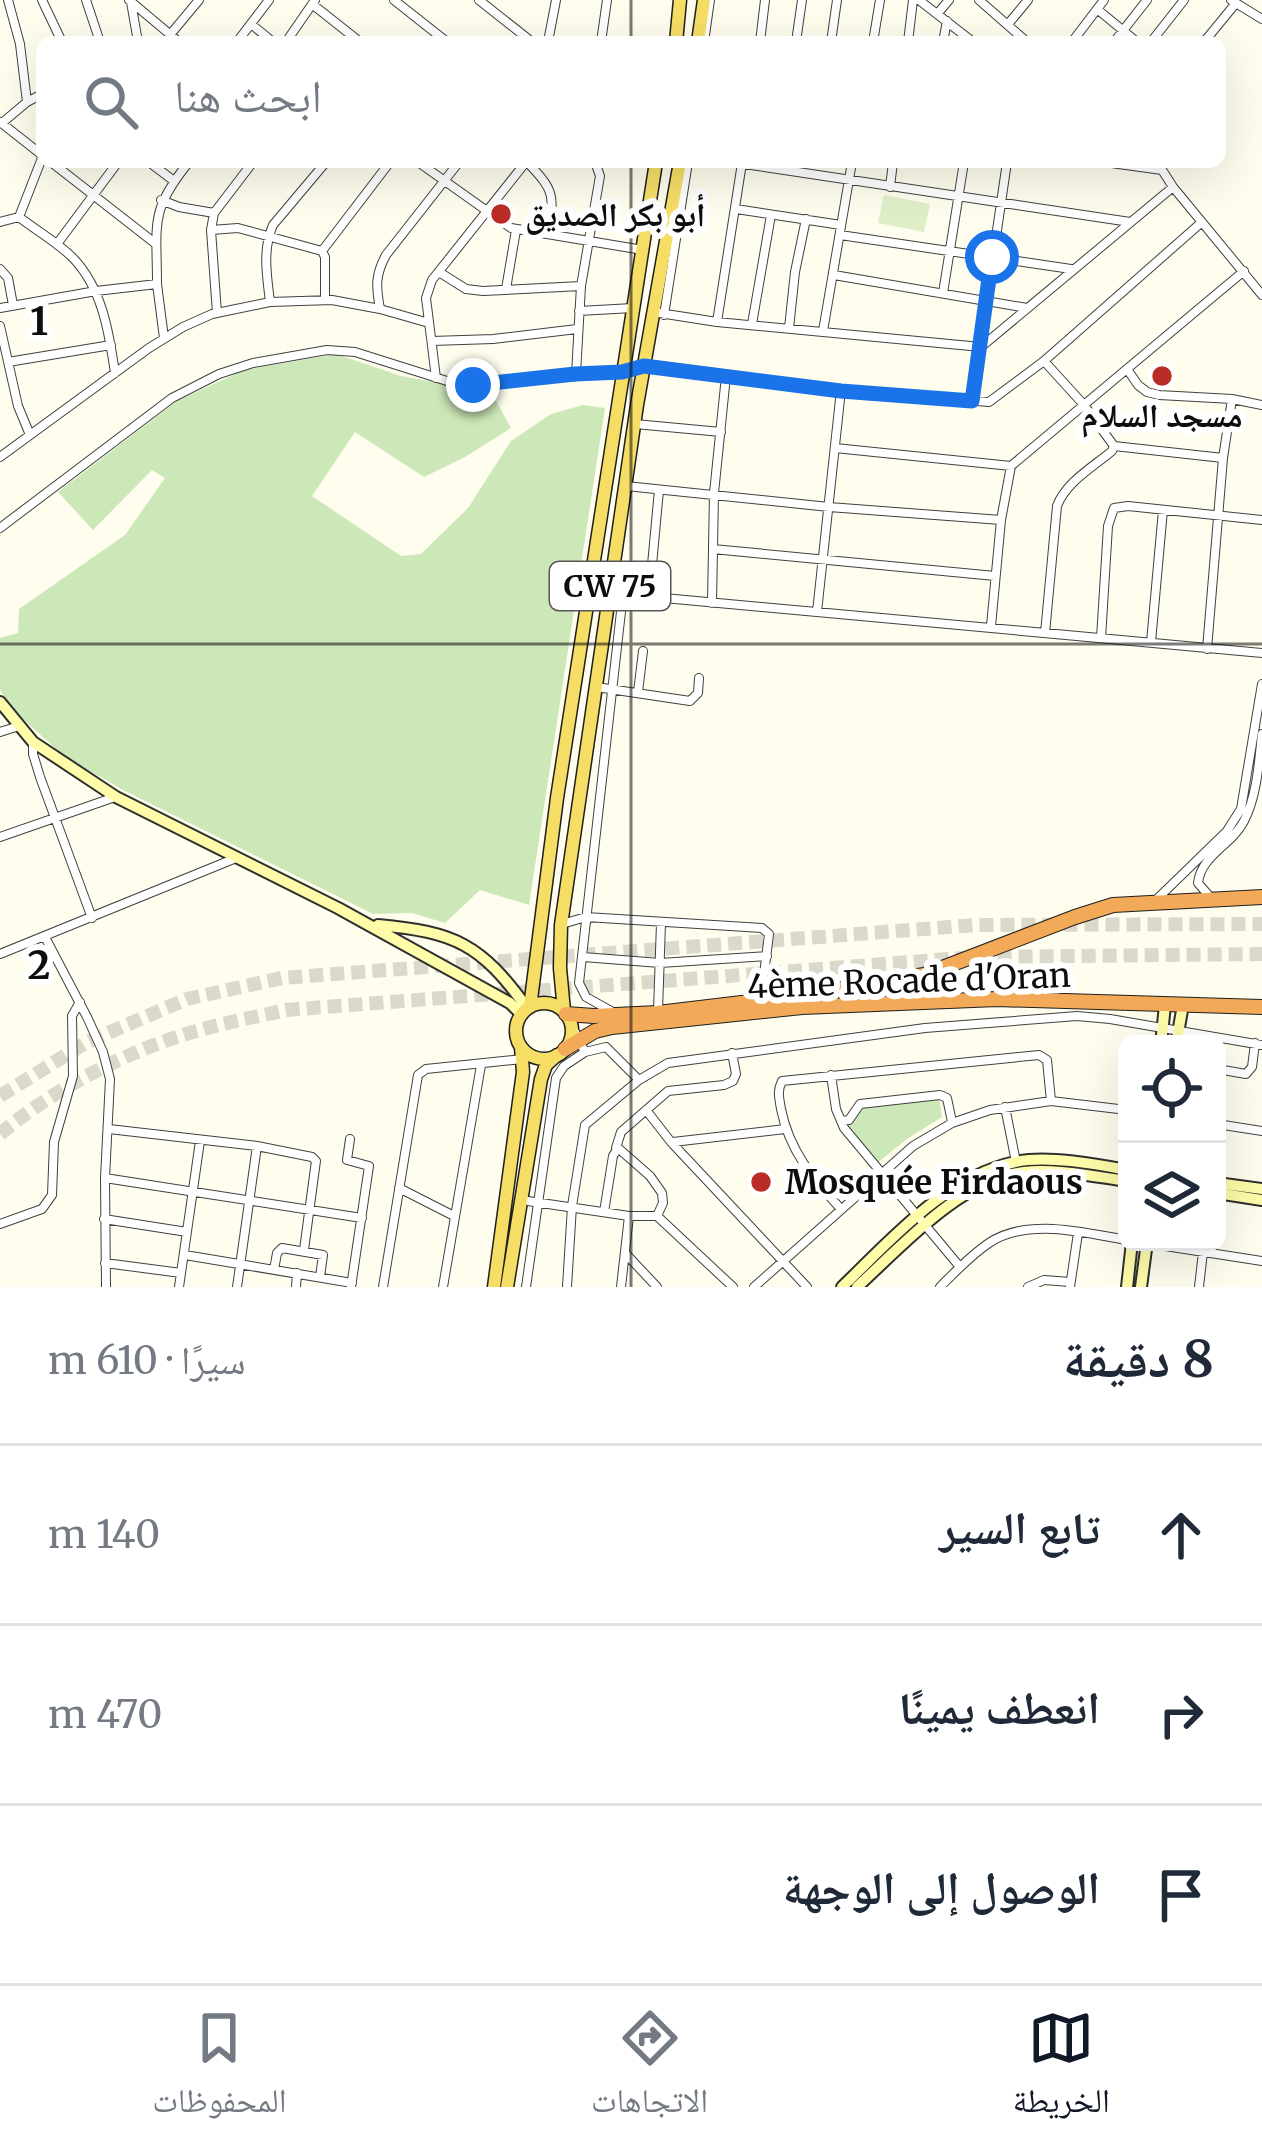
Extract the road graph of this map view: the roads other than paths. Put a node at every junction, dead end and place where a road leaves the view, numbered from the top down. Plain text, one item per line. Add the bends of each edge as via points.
1 (8, 0) edge
2 (42, 0) edge
3 (199, 0) edge
4 (269, 0) edge
5 (394, 0) edge
6 (479, 0) edge
7 (502, 0) edge
8 (556, 0) edge
9 (608, 0) edge
10 (680, 0) edge
11 (707, 0) edge
12 (765, 0) edge
13 (802, 0) edge
14 (837, 0) edge
15 (880, 0) edge
16 (916, 0) edge
17 (949, 0) edge
18 (979, 0) edge
19 (1028, 0) edge
20 (1104, 0) edge
21 (1147, 0) edge
22 (1184, 0) edge
23 (1261, 0) edge
24 (130, 1) edge
25 (1234, 1) edge
26 (89, 2) edge
27 (313, 2) edge
28 (1097, 9) junction
29 (1252, 13) junction
30 (938, 14) junction
31 (499, 16) junction
32 (1262, 19) edge
33 (947, 21) junction
34 (1009, 23) junction
35 (251, 24) junction
36 (1123, 30) junction
37 (59, 36) edge
38 (98, 36) edge
39 (137, 36) edge
40 (165, 36) edge
41 (169, 36) edge
42 (242, 36) edge
43 (266, 36) edge
44 (290, 36) edge
45 (353, 36) edge
46 (439, 36) edge
47 (524, 36) edge
48 (549, 36) edge
49 (602, 36) edge
50 (677, 36) edge
51 (702, 36) edge
52 (761, 36) edge
53 (797, 36) edge
54 (832, 36) edge
55 (874, 36) edge
56 (909, 36) edge
57 (944, 36) edge
58 (966, 36) edge
59 (1022, 36) edge
60 (1077, 36) edge
61 (1118, 36) edge
62 (1130, 36) edge
63 (1156, 36) edge
64 (1208, 36) edge
65 (36, 97) edge
66 (27, 102) junction
67 (1, 122) edge
68 (36, 151) edge
69 (38, 168) edge
70 (58, 168) edge
71 (113, 168) edge
72 (156, 168) edge
73 (184, 168) edge
74 (249, 168) edge
75 (321, 168) edge
76 (385, 168) edge
77 (426, 168) edge
78 (454, 168) edge
79 (521, 168) edge
80 (531, 168) edge
81 (598, 168) edge
82 (655, 168) edge
83 (683, 168) edge
84 (738, 168) edge
85 (771, 168) edge
86 (851, 168) edge
87 (892, 168) edge
88 (963, 168) edge
89 (1006, 168) edge
90 (1161, 168) edge
91 (849, 180) junction
92 (174, 181) junction
93 (443, 181) junction
94 (1173, 187) junction
95 (890, 188) junction
96 (92, 195) junction
97 (958, 198) junction
98 (161, 200) junction
99 (1001, 202) junction
100 (735, 209) junction
101 (486, 212) junction
102 (214, 213) junction
103 (771, 215) junction
104 (20, 217) junction
105 (806, 219) junction
106 (0, 222) edge
107 (1132, 222) junction
108 (1202, 222) junction
109 (211, 230) junction
110 (516, 230) junction
111 (840, 230) junction
112 (548, 232) junction
113 (268, 237) junction
114 (589, 240) junction
115 (57, 244) junction
116 (157, 245) junction
117 (643, 250) junction
118 (322, 251) junction
119 (950, 251) junction
120 (992, 257) junction
121 (0, 269) edge
122 (1072, 270) junction
123 (1244, 271) junction
124 (439, 272) junction
125 (834, 275) junction
126 (158, 284) junction
127 (581, 286) junction
128 (506, 289) junction
129 (96, 291) junction
130 (943, 292) junction
131 (1262, 295) edge
132 (986, 299) junction
133 (325, 300) junction
134 (270, 302) junction
135 (13, 305) junction
136 (0, 308) edge
137 (633, 308) junction
138 (1028, 308) junction
139 (380, 309) junction
140 (578, 311) junction
141 (218, 313) junction
142 (658, 313) junction
143 (717, 322) junction
144 (429, 323) junction
145 (752, 324) junction
146 (0, 326) edge
147 (789, 328) junction
148 (577, 329) junction
149 (823, 331) junction
150 (164, 338) junction
151 (432, 341) junction
152 (111, 345) junction
153 (980, 347) junction
154 (1045, 361) junction
155 (8, 362) junction
156 (644, 366) junction
157 (1127, 369) junction
158 (622, 372) junction
159 (115, 373) junction
160 (575, 374) junction
161 (726, 376) junction
162 (436, 378) junction
163 (841, 391) junction
164 (1232, 399) junction
165 (972, 401) junction
166 (1084, 405) junction
167 (1262, 405) edge
168 (635, 424) junction
169 (721, 432) junction
170 (30, 435) junction
171 (1114, 446) junction
172 (835, 448) junction
173 (0, 458) edge
174 (1223, 458) junction
175 (1011, 466) junction
176 (625, 486) junction
177 (659, 490) junction
178 (714, 493) junction
179 (829, 507) junction
180 (1163, 510) junction
181 (1220, 517) junction
182 (1001, 520) junction
183 (1262, 520) edge
184 (0, 529) edge
185 (713, 549) junction
186 (824, 559) junction
187 (994, 575) junction
188 (616, 593) junction
189 (650, 597) junction
190 (712, 603) junction
191 (817, 612) junction
192 (991, 626) junction
193 (1045, 633) junction
194 (1101, 638) junction
195 (1151, 642) junction
196 (1207, 649) junction
197 (644, 651) dead end
198 (1262, 653) edge
199 (699, 678) dead end
200 (1262, 684) edge
201 (595, 687) junction
202 (613, 689) junction
203 (638, 692) junction
204 (0, 702) edge
205 (1261, 702) edge
206 (19, 726) junction
207 (0, 732) edge
208 (1262, 734) edge
209 (33, 742) junction
210 (1261, 758) edge
211 (116, 797) junction
212 (54, 817) junction
213 (1231, 834) junction
214 (0, 837) edge
215 (236, 858) junction
216 (1262, 897) edge
217 (1211, 898) junction
218 (1154, 901) junction
219 (586, 916) junction
220 (92, 918) junction
221 (661, 922) junction
222 (368, 924) junction
223 (561, 925) junction
224 (45, 937) junction
225 (0, 954) edge
226 (767, 956) junction
227 (583, 957) junction
228 (660, 963) junction
229 (762, 990) dead end
230 (80, 1002) junction
231 (1165, 1004) junction
232 (1183, 1005) junction
233 (1262, 1007) edge
234 (526, 1010) junction
235 (658, 1013) junction
236 (620, 1014) junction
237 (567, 1016) junction
238 (1163, 1030) junction
239 (1162, 1035) edge
240 (1172, 1035) edge
241 (1178, 1035) edge
242 (1226, 1042) edge
243 (1259, 1044) edge
244 (582, 1046) junction
245 (561, 1052) junction
246 (522, 1053) junction
247 (731, 1053) junction
248 (481, 1065) junction
249 (1226, 1071) edge
250 (830, 1075) junction
251 (639, 1079) junction
252 (1051, 1101) junction
253 (1005, 1107) junction
254 (1118, 1108) edge
255 (646, 1110) junction
256 (839, 1121) junction
257 (952, 1123) junction
258 (1226, 1125) edge
259 (109, 1129) junction
260 (785, 1129) junction
261 (1262, 1131) edge
262 (350, 1139) dead end
263 (200, 1141) junction
264 (671, 1142) junction
265 (257, 1146) junction
266 (616, 1148) junction
267 (1016, 1162) junction
268 (1118, 1168) edge
269 (880, 1174) junction
270 (105, 1178) junction
271 (1118, 1180) edge
272 (1226, 1184) edge
273 (399, 1188) junction
274 (1262, 1189) edge
275 (194, 1190) junction
276 (1226, 1194) edge
277 (248, 1200) junction
278 (521, 1200) junction
279 (1262, 1200) edge
280 (539, 1202) junction
281 (572, 1206) junction
282 (310, 1210) junction
283 (841, 1210) junction
284 (604, 1212) junction
285 (454, 1216) junction
286 (629, 1216) junction
287 (658, 1216) junction
288 (362, 1218) junction
289 (104, 1219) junction
290 (920, 1221) junction
291 (0, 1224) edge
292 (187, 1232) junction
293 (1078, 1233) junction
294 (1118, 1239) edge
295 (304, 1250) junction
296 (1128, 1251) edge
297 (1146, 1251) edge
298 (1197, 1251) edge
299 (1203, 1252) junction
300 (625, 1253) junction
301 (185, 1255) junction
302 (1262, 1261) edge
303 (783, 1262) junction
304 (105, 1263) junction
305 (240, 1263) junction
306 (960, 1267) junction
307 (274, 1270) junction
308 (181, 1273) junction
309 (297, 1273) junction
310 (320, 1277) junction
311 (351, 1285) edge
312 (1070, 1285) edge
313 (106, 1287) edge
314 (179, 1287) edge
315 (237, 1287) edge
316 (296, 1287) edge
317 (383, 1287) edge
318 (442, 1287) edge
319 (494, 1287) edge
320 (507, 1287) edge
321 (526, 1287) edge
322 (568, 1287) edge
323 (621, 1287) edge
324 (657, 1287) edge
325 (733, 1287) edge
326 (754, 1287) edge
327 (806, 1287) edge
328 (842, 1287) edge
329 (857, 1287) edge
330 (940, 1287) edge
331 (1028, 1287) edge
332 (1126, 1287) edge
333 (1141, 1287) edge
334 (1199, 1287) edge

1 - 66 street
2 - 37 street
3 - 41 street
4 - 35 street
5 - 46 street
6 - 31 street
7 - 31 street
8 - 48 street
9 - 49 street
10 - 50 main road
11 - 51 main road
12 - 52 street
13 - 53 street
14 - 54 street
15 - 55 street
16 - 30 street
16 - 56 street
17 - 30 street
18 - 34 street
19 - 34 street
20 - 28 street
21 - 36 street
22 - 63 street
23 - 29 street
24 - 39 street
24 - 40 street
25 - 29 street
25 - 64 street
26 - 38 street
27 - 44 street
27 - 45 street
28 - 36 street
28 - 60 street
29 - 32 street
30 - 33 street
31 - 47 street
33 - 57 street
33 - 58 street
34 - 59 street
35 - 42 street
35 - 43 street
36 - 61 street
36 - 62 street
65 - 66 street
66 - 67 street
67 - 68 street
69 - 104 street
70 - 96 street
71 - 96 street
72 - 92 street
73 - 92 street
74 - 102 street
75 - 113 street
76 - 118 street
77 - 93 street
78 - 93 street
79 - 101 street
80 - 112 street via 551,190
81 - 114 street
82 - 117 main road
83 - 142 main road, CW 75
84 - 100 street
85 - 91 street
86 - 91 street
87 - 95 street
88 - 97 street
89 - 99 street
90 - 94 street
91 - 95 street
91 - 111 street
92 - 98 street
93 - 101 street
93 - 139 street via 377,271
94 - 107 street
94 - 108 street
95 - 97 street
96 - 115 street
96 - 116 street
97 - 99 street
97 - 119 street
98 - 102 street
98 - 116 street
99 - 107 street
99 - 120 street
100 - 103 street
100 - 143 street
101 - 110 street
101 - 124 street
102 - 109 street
103 - 105 street
103 - 145 street
104 - 106 street
104 - 115 street
105 - 111 street
105 - 147 street
107 - 122 street
108 - 123 street
108 - 154 street
109 - 113 street
109 - 141 street
110 - 112 street
110 - 128 street
111 - 119 street
111 - 125 street
112 - 114 street
113 - 118 street
113 - 134 street
114 - 117 street
114 - 127 street
115 - 129 street
116 - 126 street
117 - 137 main road
118 - 133 street
119 - 120 street
119 - 130 street
120 - 122 street
120 - 132 street
121 - 135 street
122 - 138 street
123 - 131 street
123 - 157 street
124 - 128 street via 466,289
124 - 144 street via 426,298
125 - 130 street
125 - 149 street
126 - 129 street
126 - 150 street
127 - 128 street
127 - 140 street
129 - 135 street
129 - 152 street
130 - 132 street
132 - 138 street
132 - 153 street
133 - 134 street
133 - 139 street
134 - 141 street
135 - 136 street
137 - 140 street
137 - 158 main road
138 - 153 street
139 - 144 street
140 - 148 street
141 - 150 street
142 - 143 street
142 - 156 main road, CW 75
143 - 145 street
144 - 151 street
145 - 147 street
146 - 155 street
147 - 149 street
148 - 151 street
148 - 160 street
149 - 153 street
150 - 159 street
151 - 162 street
152 - 155 street
152 - 159 street
153 - 165 street
154 - 165 street via 996,399
154 - 166 street
155 - 170 street
156 - 158 street
156 - 161 street
156 - 168 main road, CW 75
157 - 164 street via 1148,392
157 - 166 street
158 - 160 street
158 - 234 main road
159 - 170 street
160 - 162 street via 473,385
161 - 163 street
161 - 169 street
162 - 184 street via 342,350 236,368 172,398
163 - 165 street
163 - 172 street
164 - 167 street
164 - 174 street
166 - 171 street
166 - 175 street
168 - 169 street
168 - 176 main road, CW 75
169 - 178 street
170 - 173 street
171 - 174 street
171 - 193 street via 1060,496
172 - 175 street
172 - 179 street
174 - 181 street
175 - 182 street
176 - 177 street
176 - 188 main road, CW 75
177 - 178 street
177 - 189 street
178 - 179 street
178 - 185 street
179 - 182 street
179 - 186 street
180 - 181 street
180 - 194 street via 1121,506 1109,515
180 - 195 street
181 - 183 street
181 - 196 street
182 - 187 street
185 - 186 street
185 - 190 street
186 - 187 street
186 - 191 street
187 - 192 street
188 - 189 street
188 - 201 main road, CW 75
188 - 202 street
189 - 190 street
190 - 191 street
191 - 192 street
192 - 193 street
193 - 194 street
194 - 195 street
195 - 196 street
196 - 198 street
197 - 203 street
199 - 203 street via 690,701
200 - 205 street
201 - 202 street
201 - 223 main road, CW 75
202 - 203 street
202 - 219 street
204 - 206 main road
205 - 213 street
206 - 207 street
206 - 209 main road
208 - 210 street
209 - 211 main road
209 - 212 street
210 - 213 street via 1247,816
211 - 212 street
211 - 215 main road
212 - 214 street
212 - 220 street
213 - 217 street via 1199,872
213 - 218 street
215 - 220 street
215 - 222 main road
216 - 217 highway, 4ème Rocade d'Oran
217 - 218 highway, 4ème Rocade d'Oran
218 - 235 highway, 4ème Rocade d'Oran via 1075,916 924,975
219 - 221 street
219 - 223 street
219 - 227 street
220 - 224 street
221 - 226 street via 762,928
221 - 228 street
222 - 234 main road
222 - 234 main road via 458,940 486,959
223 - 237 main road, CW 75
224 - 225 street
224 - 230 street
226 - 228 street
226 - 229 street
227 - 228 street
227 - 236 street via 581,991
228 - 235 street
230 - 259 street via 106,1061
230 - 291 street via 52,1195 42,1209
231 - 232 highway, 4ème Rocade d'Oran
231 - 238 main road
231 - 244 highway, 4ème Rocade d'Oran via 997,999 802,1007 595,1030
232 - 233 highway, 4ème Rocade d'Oran
232 - 241 main road
234 - 237 main road via 547,1003
234 - 246 main road via 516,1027
235 - 236 highway, 4ème Rocade d'Oran
236 - 237 highway, 4ème Rocade d'Oran
237 - 244 street
237 - 245 main road via 571,1037
238 - 239 main road
238 - 240 street
238 - 247 street via 1077,1016
242 - 243 street
243 - 249 street via 1246,1074
244 - 245 highway, 4ème Rocade d'Oran
244 - 251 street via 606,1047
244 - 280 street via 556,1078
245 - 246 main road via 541,1059
245 - 278 main road via 541,1079
246 - 248 street
246 - 319 main road
247 - 251 street via 668,1063
247 - 255 street via 733,1081 673,1089
248 - 273 street via 418,1075
248 - 285 street
250 - 252 street via 1039,1054 1047,1060
250 - 256 street
250 - 260 street via 780,1082
251 - 281 street via 585,1125
252 - 253 street
252 - 254 street
253 - 257 street
253 - 267 street
255 - 264 street
255 - 266 street
256 - 257 street via 860,1104 943,1096
256 - 269 street
257 - 269 street
258 - 261 street
259 - 263 street
259 - 270 street
260 - 264 street
260 - 283 street
262 - 288 street via 346,1159 369,1166
263 - 265 street
263 - 275 street
264 - 303 street
265 - 277 street
265 - 282 street via 316,1160
266 - 284 street
266 - 287 street via 657,1185 664,1203
267 - 268 main road
267 - 290 main road via 960,1183
269 - 283 street
269 - 290 street
270 - 275 street
270 - 289 street
271 - 290 main road via 1010,1174
272 - 274 main road
273 - 285 street
273 - 317 street
275 - 277 street
275 - 292 street
276 - 279 main road
277 - 282 street
277 - 305 street
278 - 280 street
278 - 320 main road
280 - 281 street
280 - 321 street
281 - 284 street
281 - 322 street
282 - 288 street
282 - 295 street
283 - 303 street
284 - 286 street
285 - 318 street
286 - 287 street
286 - 300 street
287 - 325 street
288 - 311 street
289 - 292 street
289 - 304 street
290 - 306 street
290 - 328 main road
290 - 329 main road
292 - 301 street
293 - 294 street
293 - 306 street via 1012,1233
293 - 312 street
295 - 307 street via 282,1247
295 - 310 street via 323,1255
296 - 332 main road
297 - 333 main road
298 - 299 street
299 - 302 street
299 - 334 street
300 - 323 street
300 - 324 street
301 - 305 street
301 - 308 street
303 - 326 street
303 - 327 street
304 - 308 street
304 - 313 street
305 - 307 street
305 - 315 street
306 - 330 street
307 - 309 street
308 - 314 street
309 - 310 street
309 - 316 street
310 - 311 street
312 - 331 street via 1044,1280

